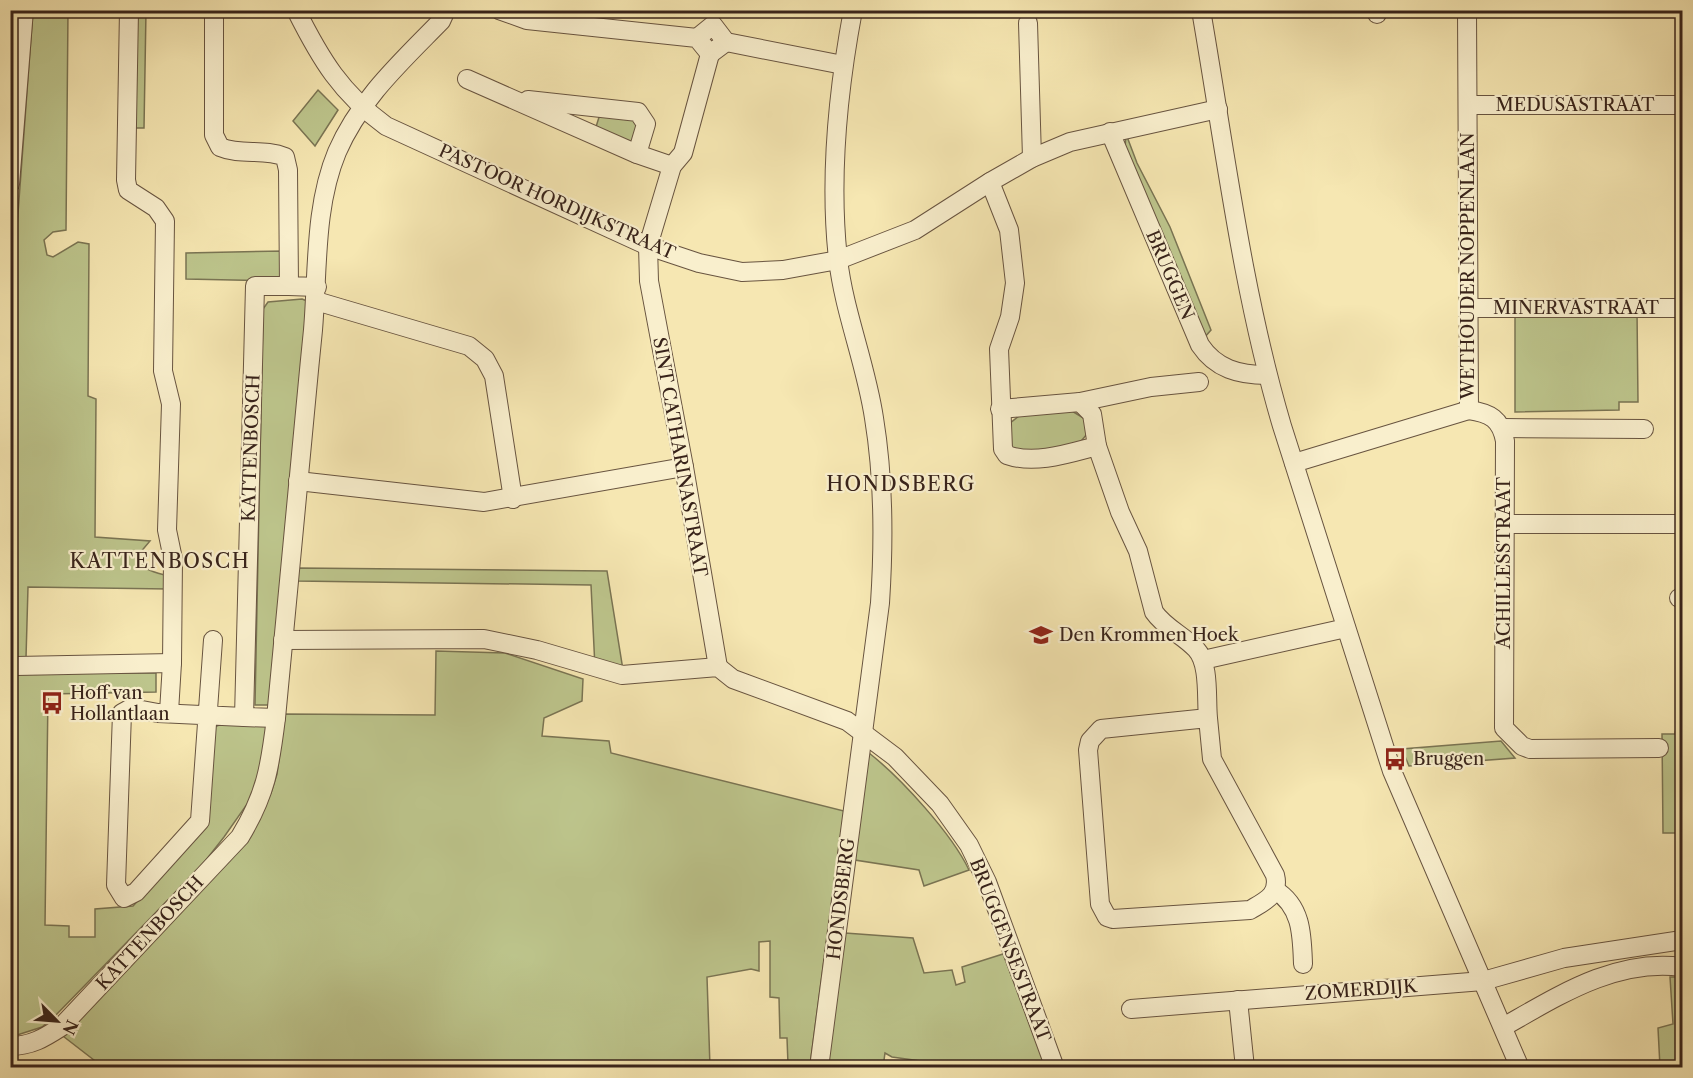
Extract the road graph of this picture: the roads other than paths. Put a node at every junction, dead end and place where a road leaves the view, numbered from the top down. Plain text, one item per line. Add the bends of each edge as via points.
1 (24, 10) edge
2 (129, 10) edge
3 (214, 10) edge
4 (296, 10) edge
5 (446, 10) edge
6 (499, 10) edge
7 (853, 10) edge
8 (1201, 10) edge
9 (1467, 10) edge
10 (713, 18) edge
11 (1028, 23) dead end
12 (697, 38) junction
13 (726, 42) junction
14 (710, 54) junction
15 (843, 65) junction
16 (467, 79) dead end
17 (509, 98) junction
18 (1468, 105) junction
19 (1683, 105) edge
20 (361, 108) junction
21 (1218, 109) junction
22 (1110, 132) junction
23 (637, 154) junction
24 (1032, 158) junction
25 (672, 166) junction
26 (990, 182) junction
27 (10, 184) edge
28 (648, 246) junction
29 (838, 260) junction
30 (289, 286) junction
31 (316, 294) junction
32 (1469, 308) junction
33 (1683, 308) edge
34 (1267, 375) junction
35 (1200, 382) dead end
36 (1080, 402) junction
37 (1000, 409) junction
38 (1469, 410) junction
39 (1503, 428) junction
40 (1644, 429) dead end
41 (1097, 446) junction
42 (1294, 463) junction
43 (684, 467) junction
44 (298, 481) junction
45 (513, 499) junction
46 (1504, 524) junction
47 (1683, 524) edge
48 (1346, 628) junction
49 (213, 640) dead end
50 (283, 640) junction
51 (1203, 660) junction
52 (172, 663) junction
53 (16, 666) dead end
54 (718, 667) junction
55 (170, 712) junction
56 (208, 716) junction
57 (244, 717) junction
58 (276, 718) junction
59 (1208, 718) junction
60 (862, 731) junction
61 (1659, 748) dead end
62 (1275, 890) junction
63 (1683, 940) edge
64 (1564, 958) junction
65 (1303, 964) dead end
66 (1683, 967) edge
67 (1483, 981) junction
68 (1577, 986) junction
69 (1238, 1000) junction
70 (1131, 1009) dead end
71 (1503, 1027) junction
72 (10, 1046) edge
73 (819, 1068) edge
74 (1055, 1068) edge
75 (1245, 1068) edge
76 (1520, 1068) edge

1 - 27 street
2 - 52 street via 126,180 128,190 156,208 165,221 163,371 171,404 167,530 173,559
3 - 30 street via 214,135 220,147 232,152 273,152 285,157
4 - 20 street, PASTOOR HORDIJKSTRAAT via 337,82
5 - 20 street, KATTENBOSCH via 441,21
6 - 12 street via 527,20
7 - 15 street, HONDSBERG
8 - 21 street
9 - 18 street, WETHOUDER NOPPENLAAN
10 - 12 street
10 - 13 street
11 - 24 street
12 - 14 street
13 - 14 street
13 - 15 street
14 - 25 street, SINT CATHARINASTRAAT via 683,153
15 - 29 street, HONDSBERG via 835,178
16 - 17 street
17 - 23 street
17 - 23 street via 638,112 646,124
18 - 19 street, MEDUSASTRAAT
18 - 32 street, WETHOUDER NOPPENLAAN
20 - 28 street, PASTOOR HORDIJKSTRAAT via 386,126
20 - 31 street, KATTENBOSCH via 337,151 323,193
21 - 22 street, PASTOOR HORDIJKSTRAAT
21 - 34 street
22 - 24 street, PASTOOR HORDIJKSTRAAT via 1070,142
22 - 34 street, BRUGGEN via 1209,360 1233,372
23 - 25 street
24 - 26 street, PASTOOR HORDIJKSTRAAT
25 - 28 street, SINT CATHARINASTRAAT
26 - 29 street, PASTOOR HORDIJKSTRAAT via 915,230
26 - 37 street via 1009,230 1015,283 1010,317 999,349
28 - 29 street, PASTOOR HORDIJKSTRAAT via 742,272 783,270
28 - 43 street, SINT CATHARINASTRAAT via 649,281
29 - 60 street, HONDSBERG via 874,418 882,499 880,603
30 - 31 street, KATTENBOSCH
30 - 57 street, KATTENBOSCH via 255,286
31 - 44 street, KATTENBOSCH
31 - 45 street via 469,346 485,359 494,376
32 - 33 street, MINERVASTRAAT
32 - 38 street, WETHOUDER NOPPENLAAN
34 - 42 street
35 - 36 street via 1151,387
36 - 37 street
36 - 41 street via 1092,414
37 - 41 street via 1003,449 1007,455 1055,457
38 - 39 street via 1496,418
38 - 42 street, WETHOUDER NOPPENLAAN
39 - 40 street
39 - 46 street, ACHILLESSTRAAT
41 - 51 street via 1138,551 1154,612 1197,649
42 - 48 street
43 - 45 street
43 - 54 street, SINT CATHARINASTRAAT
44 - 45 street via 484,502
44 - 50 street, KATTENBOSCH
46 - 47 street
46 - 61 street, ACHILLESSTRAAT via 1504,728 1530,749
48 - 51 street
48 - 67 street via 1392,771
49 - 56 street
50 - 54 street via 484,639 622,675
50 - 58 street, KATTENBOSCH
51 - 59 street
52 - 53 street
52 - 55 street
54 - 60 street, BRUGGENSESTRAAT via 733,679 847,721
55 - 56 street
55 - 56 street via 131,708 122,713 116,885 124,898 136,892 200,821
56 - 57 street
57 - 58 street
58 - 72 street, KATTENBOSCH via 270,771 258,807 240,837 62,1027 33,1043
59 - 62 street via 1212,759 1275,875
59 - 62 street via 1101,729 1090,741 1101,910 1107,917 1121,920 1250,909 1269,899
60 - 73 street, HONDSBERG
60 - 74 street, BRUGGENSESTRAAT via 895,757 940,804 969,845 1004,922
62 - 65 street via 1286,897 1301,924
63 - 64 street, ZOMERDIJK
64 - 67 street, ZOMERDIJK
64 - 68 street
66 - 68 street via 1638,968 1603,975
67 - 69 street, ZOMERDIJK
67 - 71 street
68 - 71 street
69 - 70 street, ZOMERDIJK
69 - 75 street
71 - 76 street

